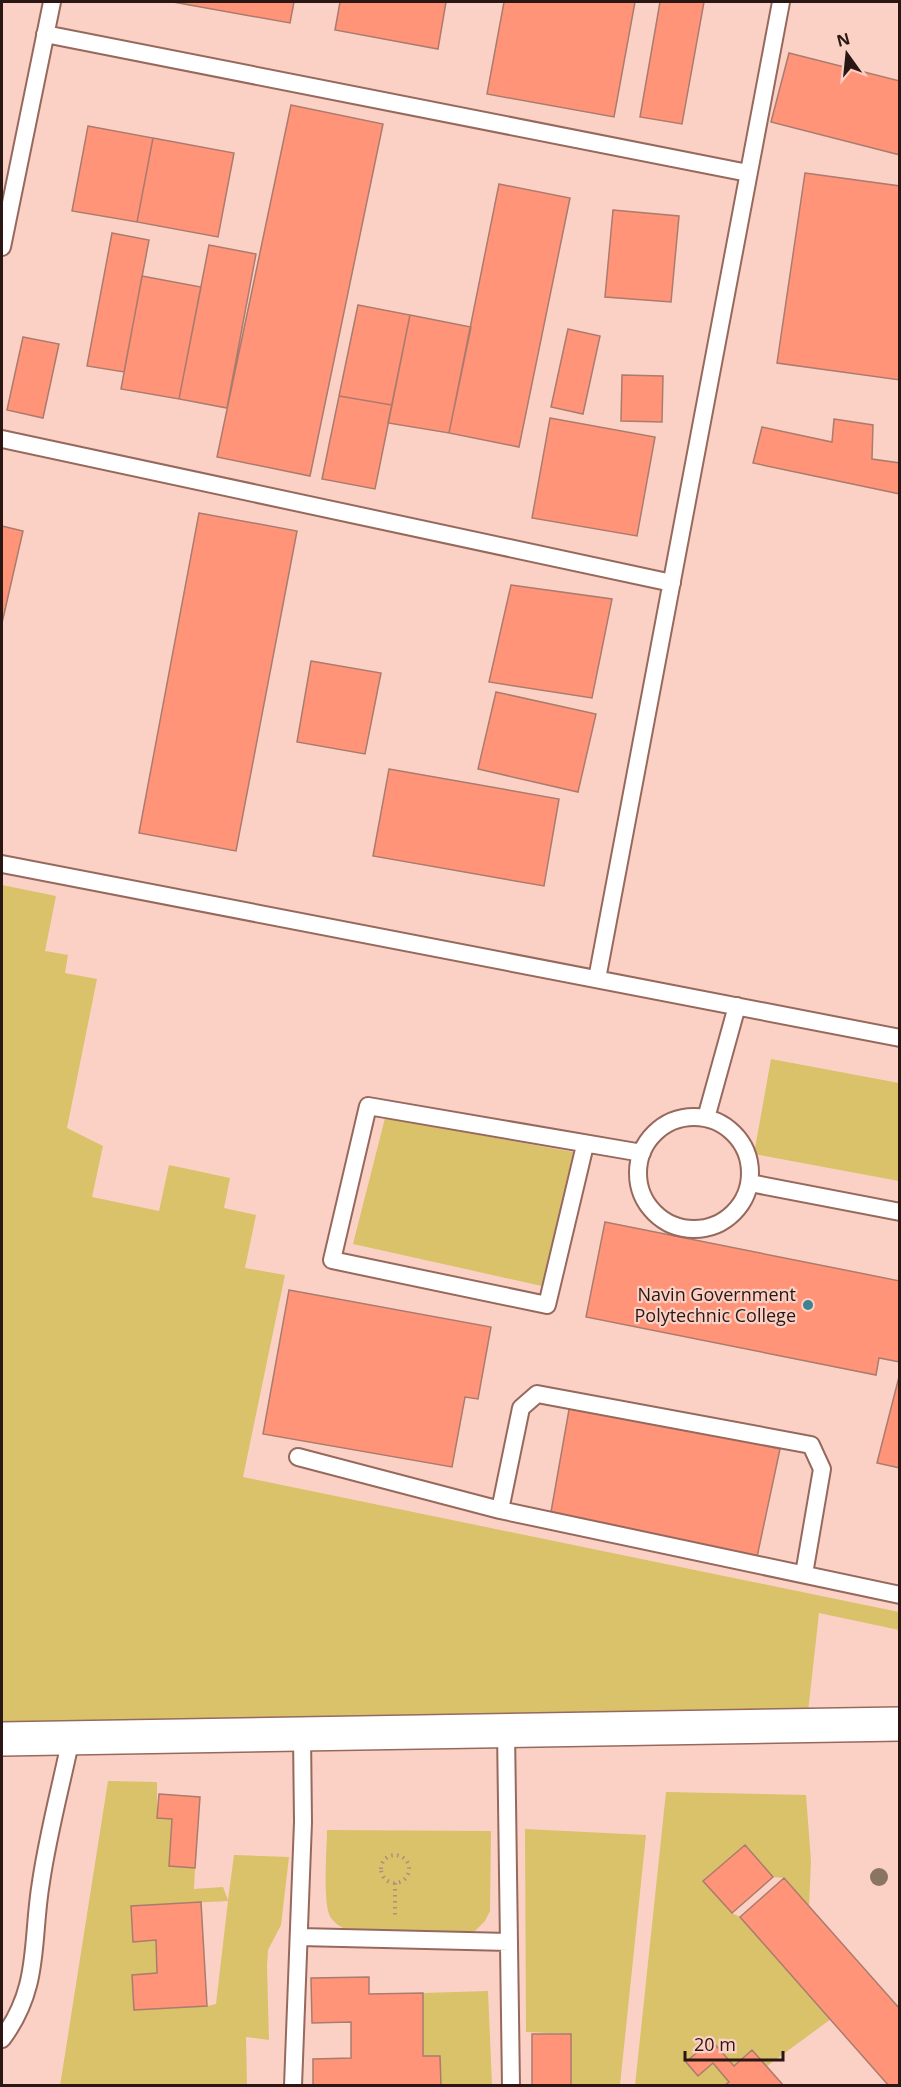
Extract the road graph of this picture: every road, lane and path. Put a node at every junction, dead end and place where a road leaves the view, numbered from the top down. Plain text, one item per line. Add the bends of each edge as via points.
1 (52, 2) edge
2 (781, 2) edge
3 (45, 34) junction
4 (748, 172) junction
5 (2, 247) edge
6 (2, 440) edge
7 (672, 583) junction
8 (2, 864) edge
9 (597, 979) junction
10 (737, 1006) junction
11 (900, 1038) edge
12 (706, 1118) junction
13 (585, 1145) junction
14 (642, 1153) junction
15 (750, 1183) junction
16 (900, 1212) edge
17 (298, 1457) dead end
18 (500, 1510) junction
19 (804, 1574) junction
20 (900, 1595) edge
21 (900, 1724) edge
22 (506, 1731) junction
23 (302, 1734) junction
24 (71, 1738) junction
25 (2, 1739) edge
26 (395, 1883) junction
27 (300, 1937) junction
28 (395, 1938) junction
29 (509, 1942) junction
30 (2, 2039) edge
31 (293, 2085) edge
32 (511, 2085) edge

1 - 3 lane
2 - 4 lane
3 - 4 lane
3 - 5 lane
4 - 7 lane
6 - 7 lane
7 - 9 lane
8 - 9 lane
9 - 10 lane
10 - 11 lane
10 - 12 lane
12 - 14 lane via 675,1121 661,1128
12 - 15 lane via 736,1135 746,1149
13 - 13 lane via 368,1106 332,1260 547,1305
13 - 14 lane
14 - 15 lane via 638,1171 640,1190 662,1220 679,1228 698,1230 732,1215 744,1201
15 - 16 lane
17 - 18 lane
18 - 19 lane
18 - 19 lane via 521,1408 537,1394 811,1445 822,1469
19 - 20 lane
21 - 22 street
22 - 23 street
22 - 29 lane
23 - 24 street
23 - 27 lane
24 - 25 street
24 - 30 lane via 44,1862 28,1990 21,2010
26 - 26 path via 403,1881 410,1869 400,1855 387,1858 381,1866 386,1880
26 - 28 path
27 - 28 lane
27 - 31 lane
28 - 29 lane
29 - 32 lane

